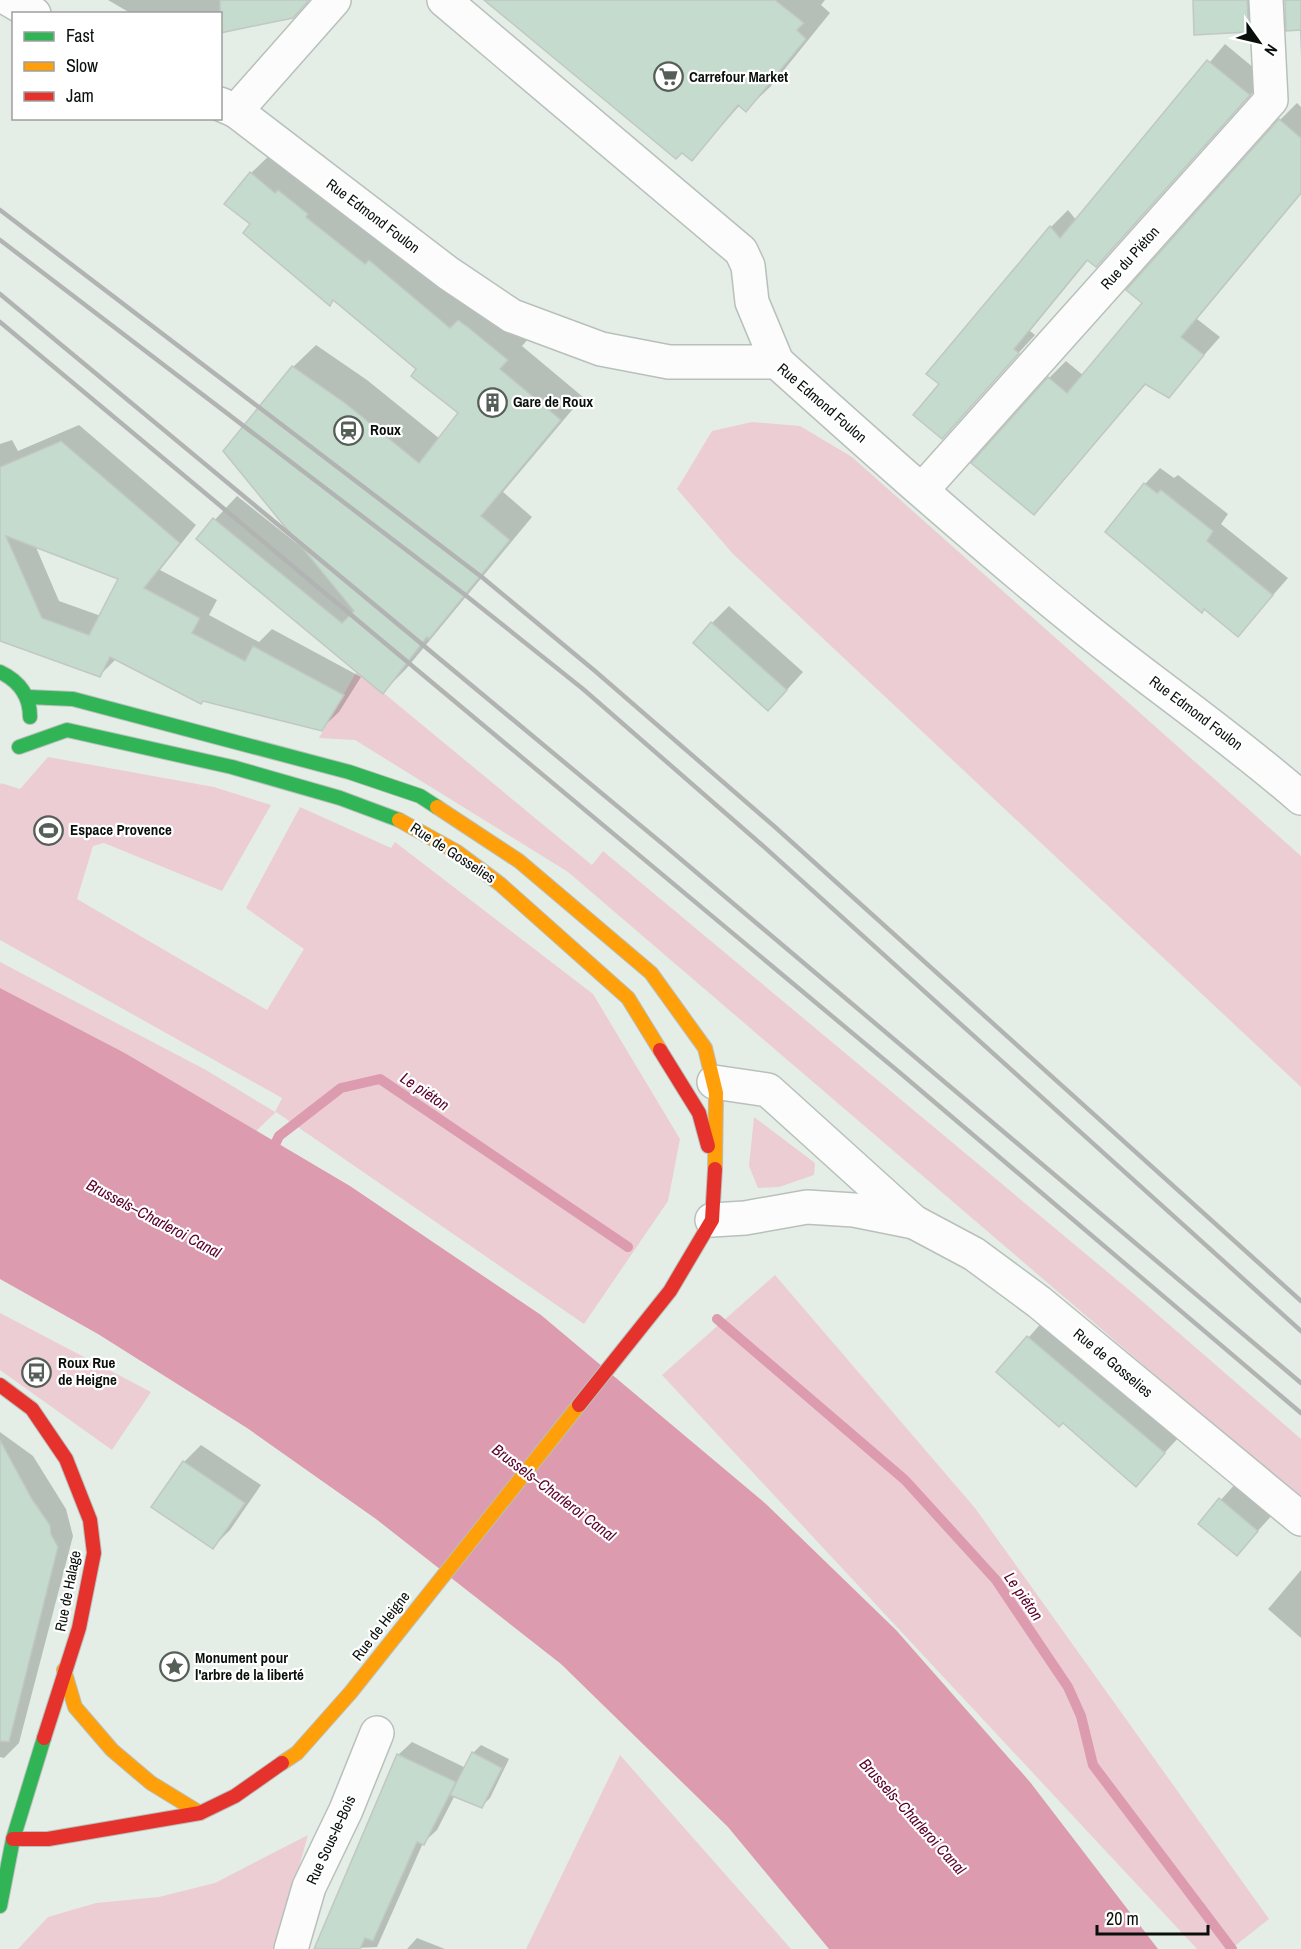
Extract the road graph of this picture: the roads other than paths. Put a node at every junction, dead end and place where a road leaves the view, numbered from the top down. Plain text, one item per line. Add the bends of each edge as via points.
1 (10, 0) edge
2 (334, 0) edge
3 (444, 0) edge
4 (1266, 0) edge
5 (31, 12) edge
6 (228, 108) edge
7 (777, 362) junction
8 (922, 490) junction
9 (0, 672) edge
10 (28, 697) junction
11 (19, 747) junction
12 (8, 757) dead end
13 (1301, 798) edge
14 (715, 1087) junction
15 (716, 1170) junction
16 (712, 1220) junction
17 (914, 1222) junction
18 (0, 1385) edge
19 (1301, 1519) edge
20 (64, 1670) junction
21 (377, 1733) dead end
22 (200, 1813) junction
23 (0, 1829) edge
24 (13, 1839) junction
25 (0, 1906) edge
26 (291, 1949) edge

1 - 5 street
2 - 6 street
3 - 7 street via 741,251 748,266 752,302
4 - 8 street, Rue du Piéton via 1270,100
6 - 7 street, Rue Edmond Foulon via 448,273 512,316 600,348 669,362
7 - 8 street, Rue Edmond Foulon
8 - 13 street, Rue Edmond Foulon via 1083,627
9 - 10 street
10 - 11 street via 30,723
10 - 14 street, Rue de Gosselies via 74,699 338,769 420,796 519,861 651,973 705,1048
11 - 12 street
11 - 15 street, Rue de Gosselies via 67,730 232,767 340,798 404,822 457,852 500,884 628,998 699,1113
14 - 15 street, Rue de Gosselies
14 - 17 street, Rue de Gosselies via 768,1090
15 - 16 street, Rue de Gosselies
16 - 17 street, Rue de Gosselies via 807,1207 854,1210
16 - 22 street, Rue de Heigne via 670,1291 297,1753 235,1796
17 - 19 street, Rue de Gosselies via 974,1254 1039,1302
18 - 20 street, Rue de Halage via 33,1409 66,1459 90,1520 94,1553 79,1629
20 - 22 street via 75,1707 112,1750 151,1783
20 - 24 street, Rue de Halage
21 - 26 street, Rue Sous-le-Bois via 309,1887
22 - 24 street, Rue de Heigne via 48,1839
23 - 24 street
24 - 25 street

